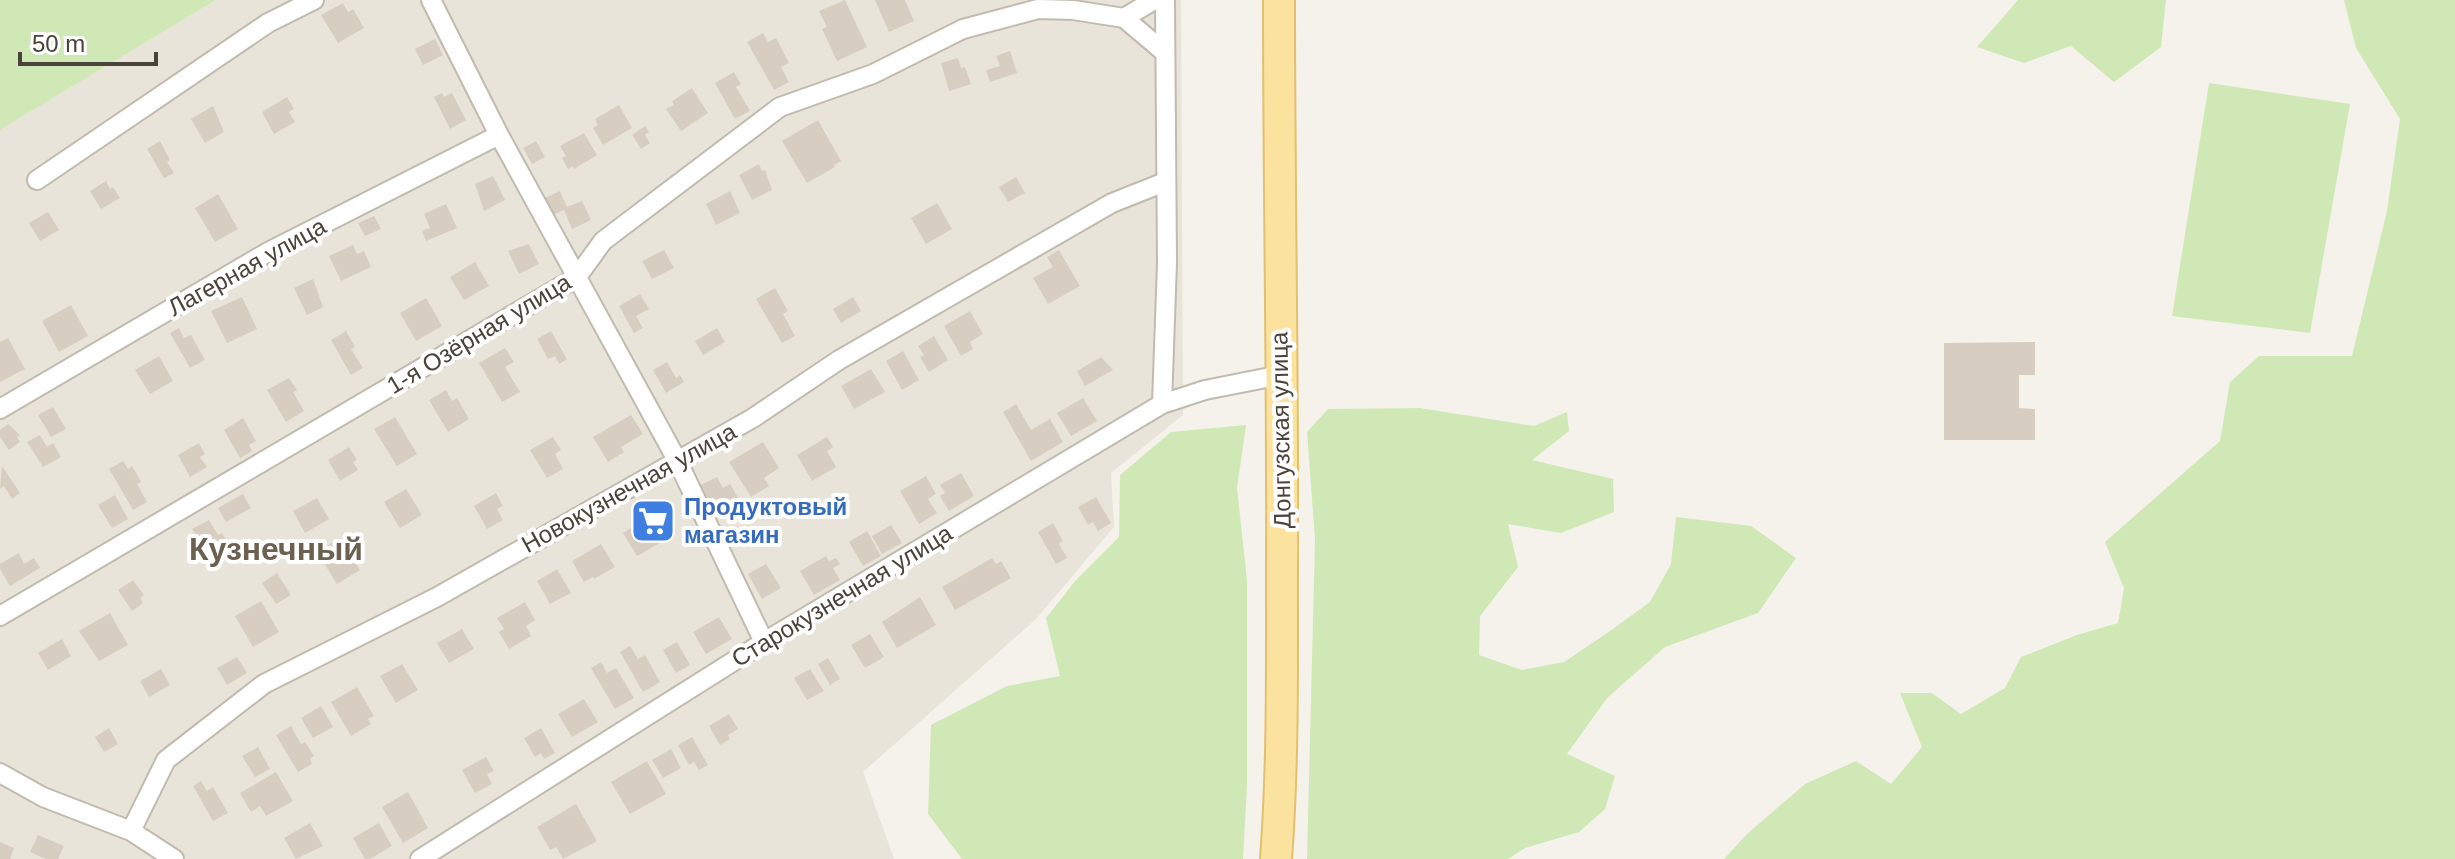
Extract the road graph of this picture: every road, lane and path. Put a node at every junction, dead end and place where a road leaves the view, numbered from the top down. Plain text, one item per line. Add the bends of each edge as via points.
1 (314, 0) edge
2 (431, 0) edge
3 (1154, 0) edge
4 (1165, 0) edge
5 (1279, 0) edge
6 (1124, 18) junction
7 (1163, 51) junction
8 (499, 135) junction
9 (37, 180) dead end
10 (1165, 182) junction
11 (577, 277) junction
12 (1281, 375) junction
13 (1162, 404) junction
14 (0, 409) edge
15 (677, 460) junction
16 (0, 616) edge
17 (764, 642) junction
18 (0, 773) edge
19 (131, 831) junction
20 (174, 859) edge
21 (420, 859) edge
22 (1276, 859) edge

1 - 9 street via 268,23
2 - 8 street
3 - 6 street
4 - 7 street
5 - 12 main road, Донгузская улица
6 - 7 street
6 - 11 street, 1-я Озёрная улица via 1038,9 963,29 873,74 780,107 603,241
7 - 10 street
8 - 11 street
8 - 14 street, Лагерная улица via 268,252
10 - 13 street
10 - 15 street, Новокузнечная улица via 1112,203
11 - 15 street
11 - 16 street, 1-я Озёрная улица
12 - 13 street, Старокузнечная улица
12 - 22 main road, Донгузская улица via 1282,713
13 - 17 street, Старокузнечная улица
15 - 17 street
15 - 19 street, Новокузнечная улица via 437,597 264,684 166,760
17 - 21 street, Старокузнечная улица
18 - 19 street via 43,797
19 - 20 street

